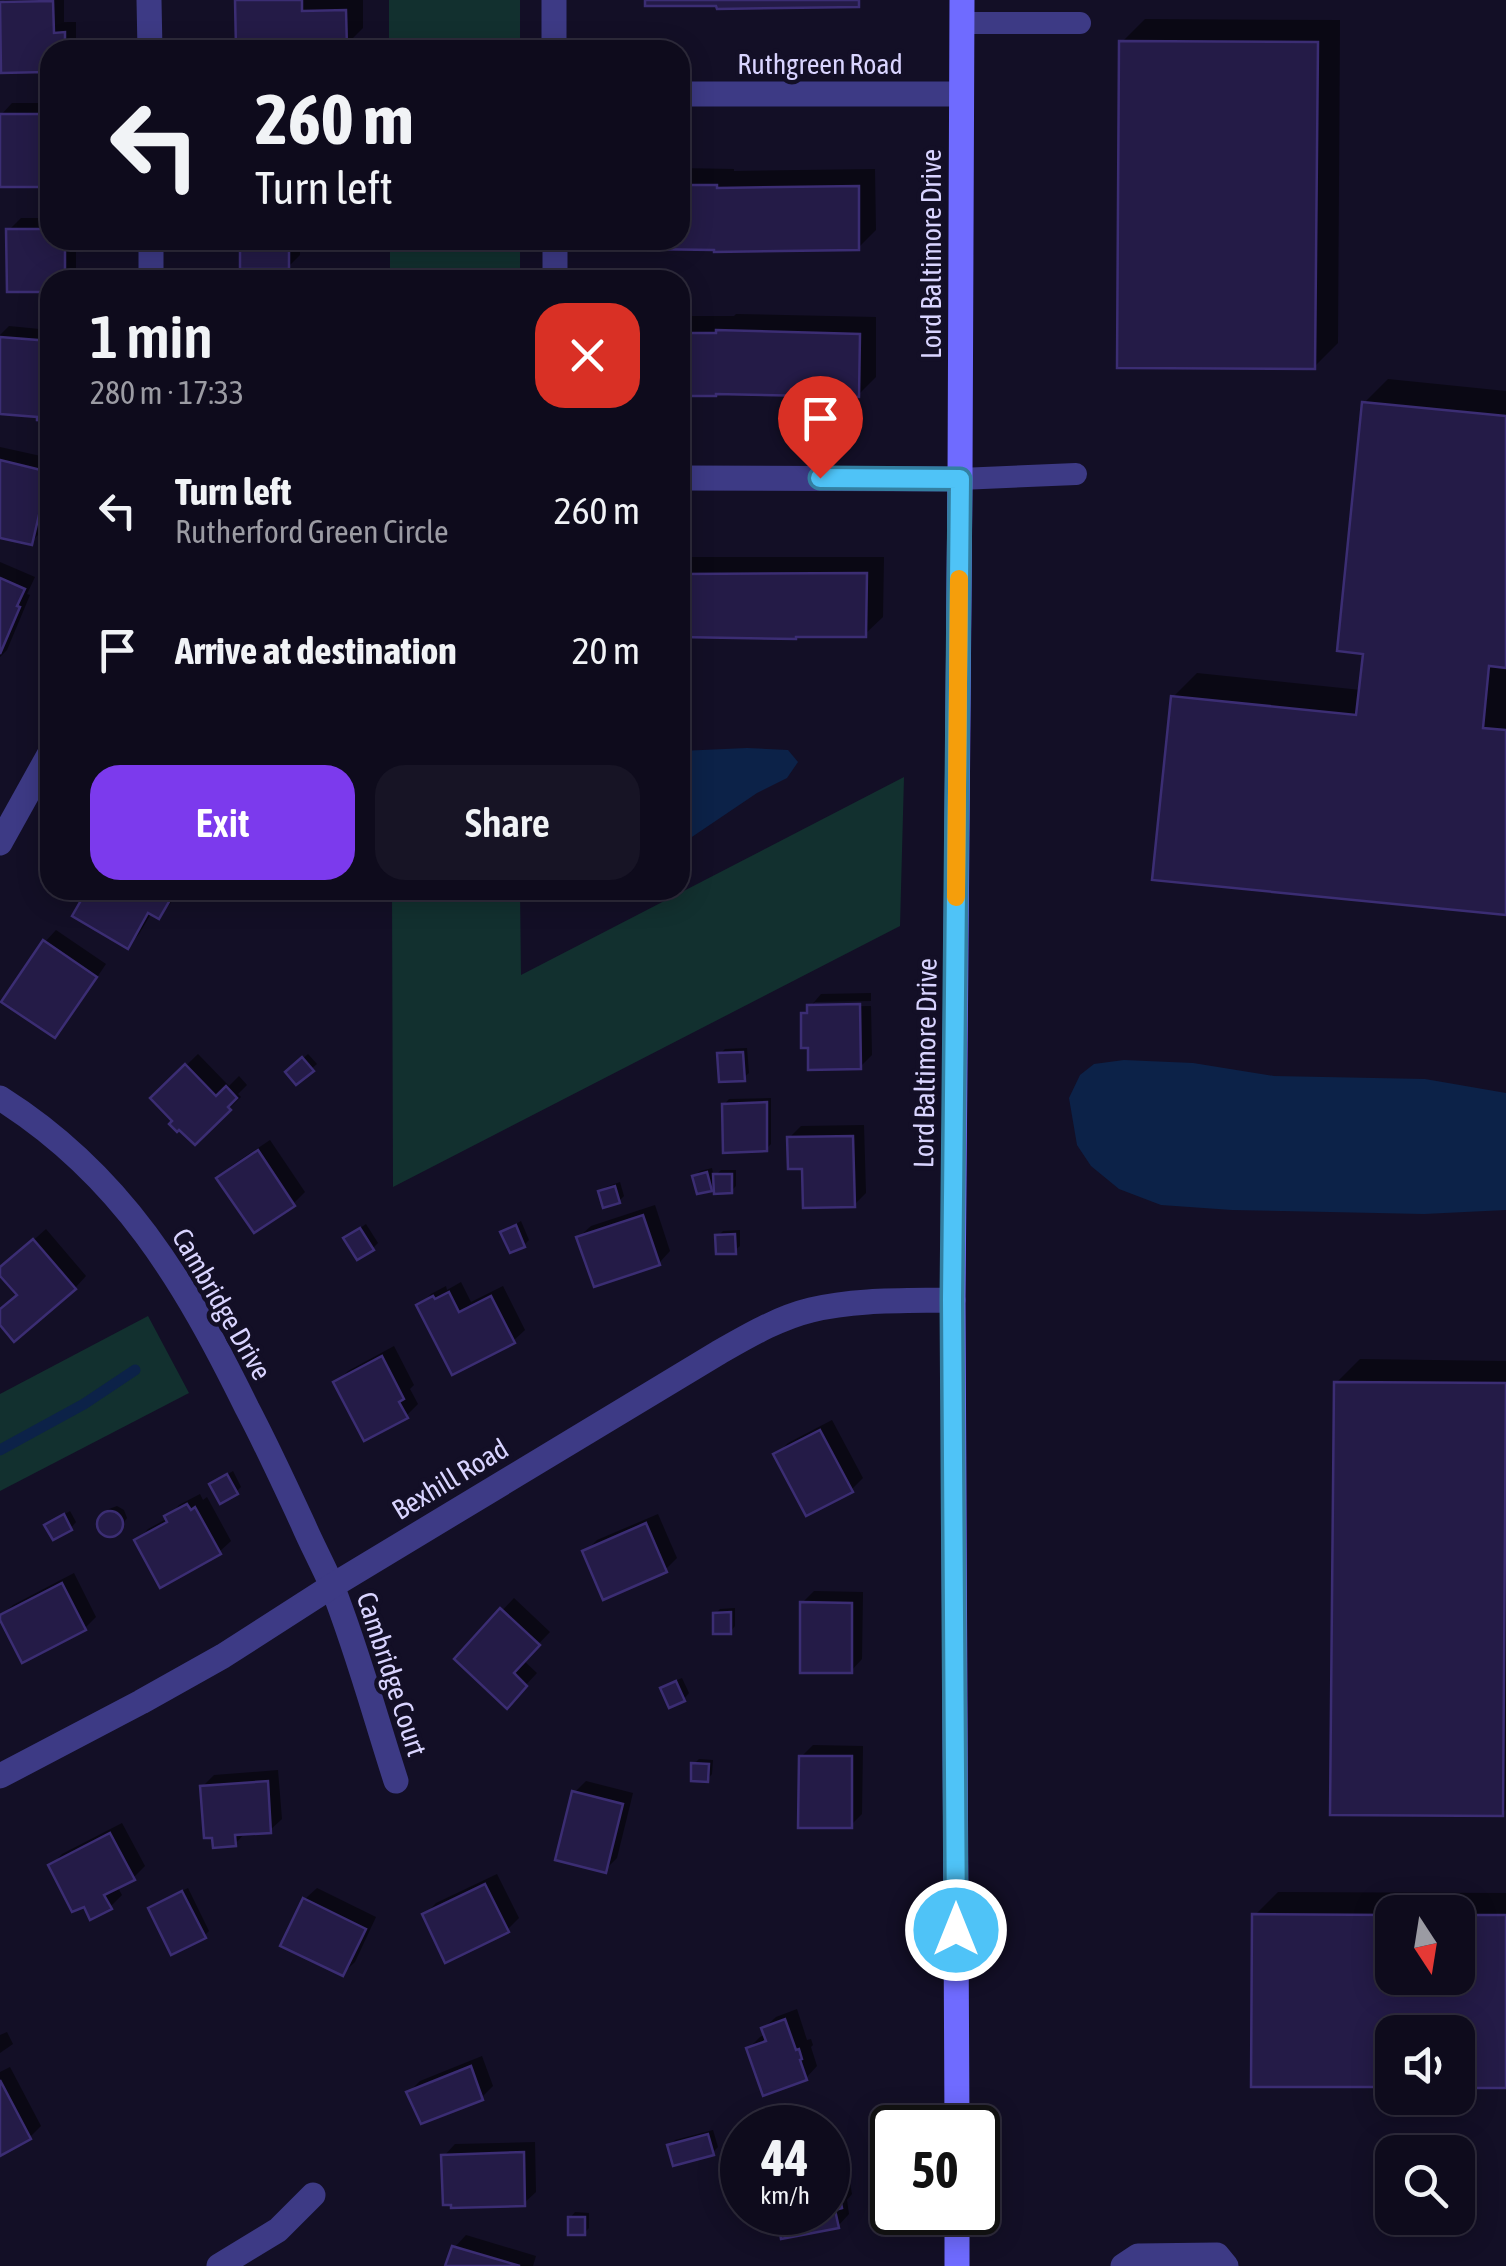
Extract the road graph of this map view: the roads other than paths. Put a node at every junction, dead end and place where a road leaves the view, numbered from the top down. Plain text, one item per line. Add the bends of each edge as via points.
1 (149, 0) edge
2 (554, 0) edge
3 (962, 12) edge
4 (1080, 22) dead end
5 (150, 40) edge
6 (554, 40) edge
7 (690, 94) edge
8 (961, 94) junction
9 (1076, 474) dead end
10 (690, 478) edge
11 (960, 479) junction
12 (40, 771) edge
13 (0, 843) edge
14 (0, 1098) edge
15 (952, 1300) junction
16 (332, 1586) junction
17 (0, 1776) edge
18 (396, 1781) dead end
19 (956, 2105) edge
20 (313, 2194) dead end
21 (957, 2235) edge
22 (218, 2266) edge
23 (957, 2266) edge
24 (1124, 2266) edge
25 (1226, 2266) edge

1 - 5 street
2 - 6 street
3 - 4 lane
3 - 8 main road, Lord Baltimore Drive
7 - 8 street, Ruthgreen Road
8 - 11 main road, Lord Baltimore Drive
9 - 11 lane
10 - 11 street
11 - 15 main road, Lord Baltimore Drive
12 - 13 street
14 - 16 street, Cambridge Drive via 78,1156 161,1253 209,1330
15 - 16 street, Bexhill Road via 841,1306 770,1324
15 - 19 main road, Lord Baltimore Drive
16 - 17 street, Bexhill Road via 223,1656
16 - 18 street, Cambridge Court
20 - 22 street via 278,2230
21 - 23 main road
24 - 25 street via 1138,2256 1217,2255

